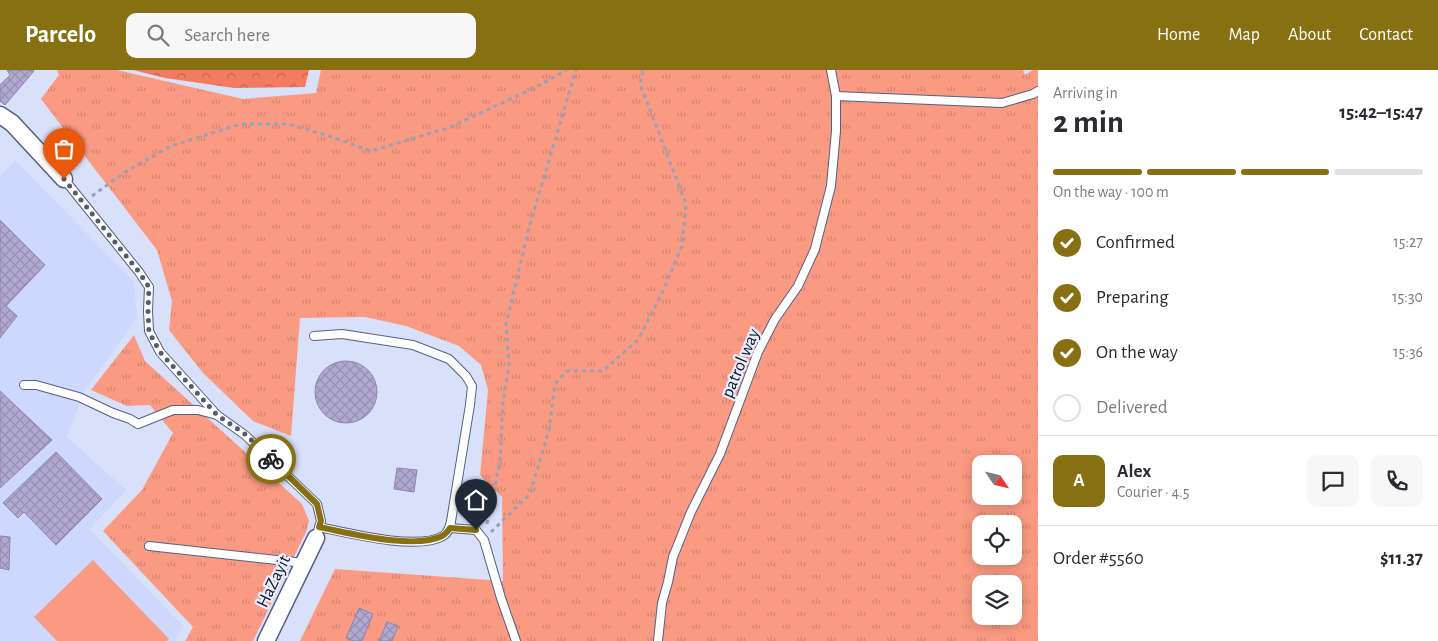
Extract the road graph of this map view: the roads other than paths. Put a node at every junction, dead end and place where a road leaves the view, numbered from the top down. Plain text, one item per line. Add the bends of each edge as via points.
1 (831, 70) edge
2 (1038, 91) edge
3 (836, 96) junction
4 (0, 115) edge
5 (64, 179) joint
6 (314, 336) dead end
7 (24, 385) dead end
8 (217, 415) junction
9 (450, 528) junction
10 (318, 532) junction
11 (149, 546) dead end
12 (304, 563) junction
13 (266, 641) edge
14 (516, 641) edge
15 (658, 641) edge

1 - 3 lane, patrol way
2 - 3 lane via 1002,102
3 - 15 lane, patrol way via 831,186 814,249 798,286 775,318 758,352 720,454 673,557 662,602
4 - 5 street via 12,123
5 - 8 lane via 149,287 149,332 160,352
6 - 9 lane via 342,334 413,345 449,359 466,376 472,386
7 - 8 lane via 36,385 79,397 138,424 174,410 198,410
8 - 10 lane via 245,434 317,504 321,521
9 - 10 lane via 444,535 426,542
9 - 14 lane via 476,530 484,540
10 - 12 street, HaZayit
11 - 12 lane
12 - 13 street, HaZayit

